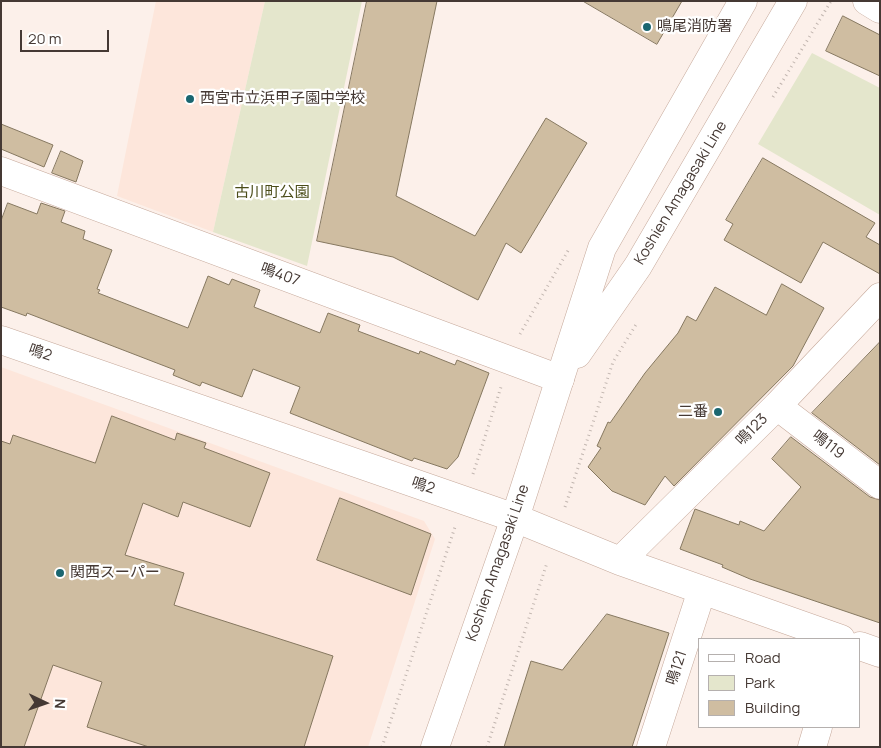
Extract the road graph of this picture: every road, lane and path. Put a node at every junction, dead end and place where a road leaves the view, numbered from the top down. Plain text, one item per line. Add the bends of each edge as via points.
1 (743, 1) edge
2 (793, 1) edge
3 (831, 1) edge
4 (867, 1) edge
5 (880, 9) edge
6 (770, 102) dead end
7 (1, 171) edge
8 (880, 297) edge
9 (638, 320) dead end
10 (1, 340) edge
11 (560, 379) junction
12 (777, 406) junction
13 (880, 485) edge
14 (515, 518) junction
15 (556, 535) junction
16 (620, 560) junction
17 (702, 590) junction
18 (838, 638) edge
19 (861, 646) edge
20 (880, 653) edge
21 (818, 728) edge
22 (435, 747) edge
23 (487, 747) edge
24 (652, 747) edge
25 (812, 747) edge

1 - 11 street, Koshien Amagasaki Line via 602,248
2 - 11 street, Koshien Amagasaki Line via 638,266
3 - 6 path
4 - 5 street
7 - 11 street, 鳴407
8 - 12 street, 鳴123
9 - 15 path via 613,362
10 - 14 street, 鳴2
11 - 14 street, Koshien Amagasaki Line
12 - 13 street, 鳴119
12 - 16 street, 鳴123
14 - 15 street, 鳴2
14 - 22 street, Koshien Amagasaki Line
15 - 16 street, 鳴2
15 - 23 path
16 - 17 street, 鳴2
17 - 18 street, 鳴2
17 - 24 street, 鳴121
19 - 20 street
21 - 25 street

